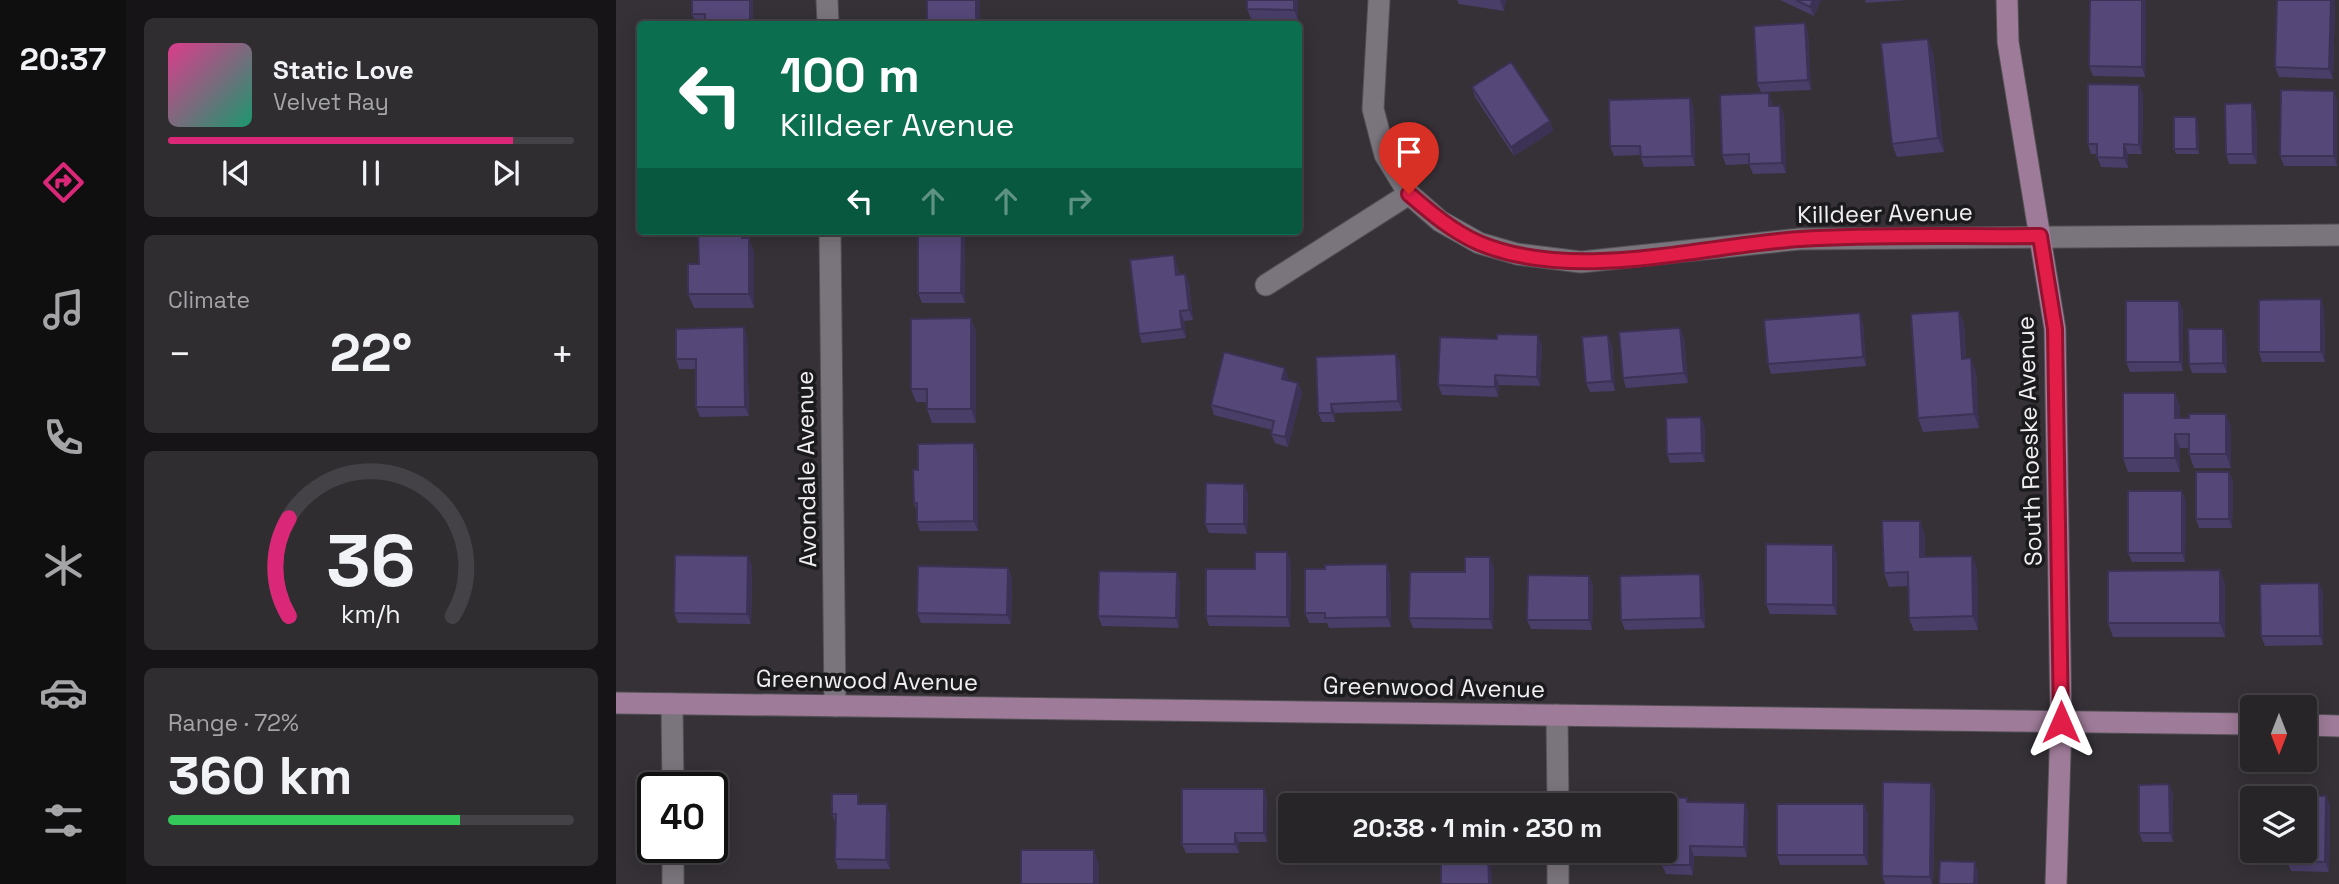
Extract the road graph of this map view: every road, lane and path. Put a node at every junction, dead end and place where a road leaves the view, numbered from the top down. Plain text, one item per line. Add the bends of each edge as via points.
1 (827, 0) edge
2 (1379, 0) edge
3 (2007, 0) edge
4 (828, 21) edge
5 (1409, 194) junction
6 (830, 235) edge
7 (2339, 235) edge
8 (2040, 236) junction
9 (1266, 285) dead end
10 (616, 703) edge
11 (672, 704) junction
12 (835, 706) junction
13 (1557, 715) junction
14 (2061, 722) junction
15 (2240, 724) edge
16 (2317, 725) edge
17 (2339, 726) edge
18 (673, 772) edge
19 (1558, 793) edge
20 (673, 863) edge
21 (1558, 863) edge
22 (673, 884) edge
23 (1558, 884) edge
24 (2056, 884) edge

1 - 4 street
2 - 5 street, Killdeer Avenue via 1373,109 1385,155
3 - 8 street, South Roeske Avenue via 2008,42
5 - 8 street, Killdeer Avenue via 1440,221 1479,243 1517,254 1581,262 1800,239
5 - 9 street
6 - 12 street, Avondale Avenue
7 - 8 street, Killdeer Avenue
8 - 14 street, South Roeske Avenue via 2055,329
10 - 11 street, Greenwood Avenue
11 - 12 street, Greenwood Avenue
11 - 18 street
12 - 13 street, Greenwood Avenue
13 - 14 street, Greenwood Avenue
13 - 19 street
14 - 15 street, Greenwood Avenue
14 - 24 street, South Roeske Avenue
16 - 17 street
20 - 22 street
21 - 23 street

